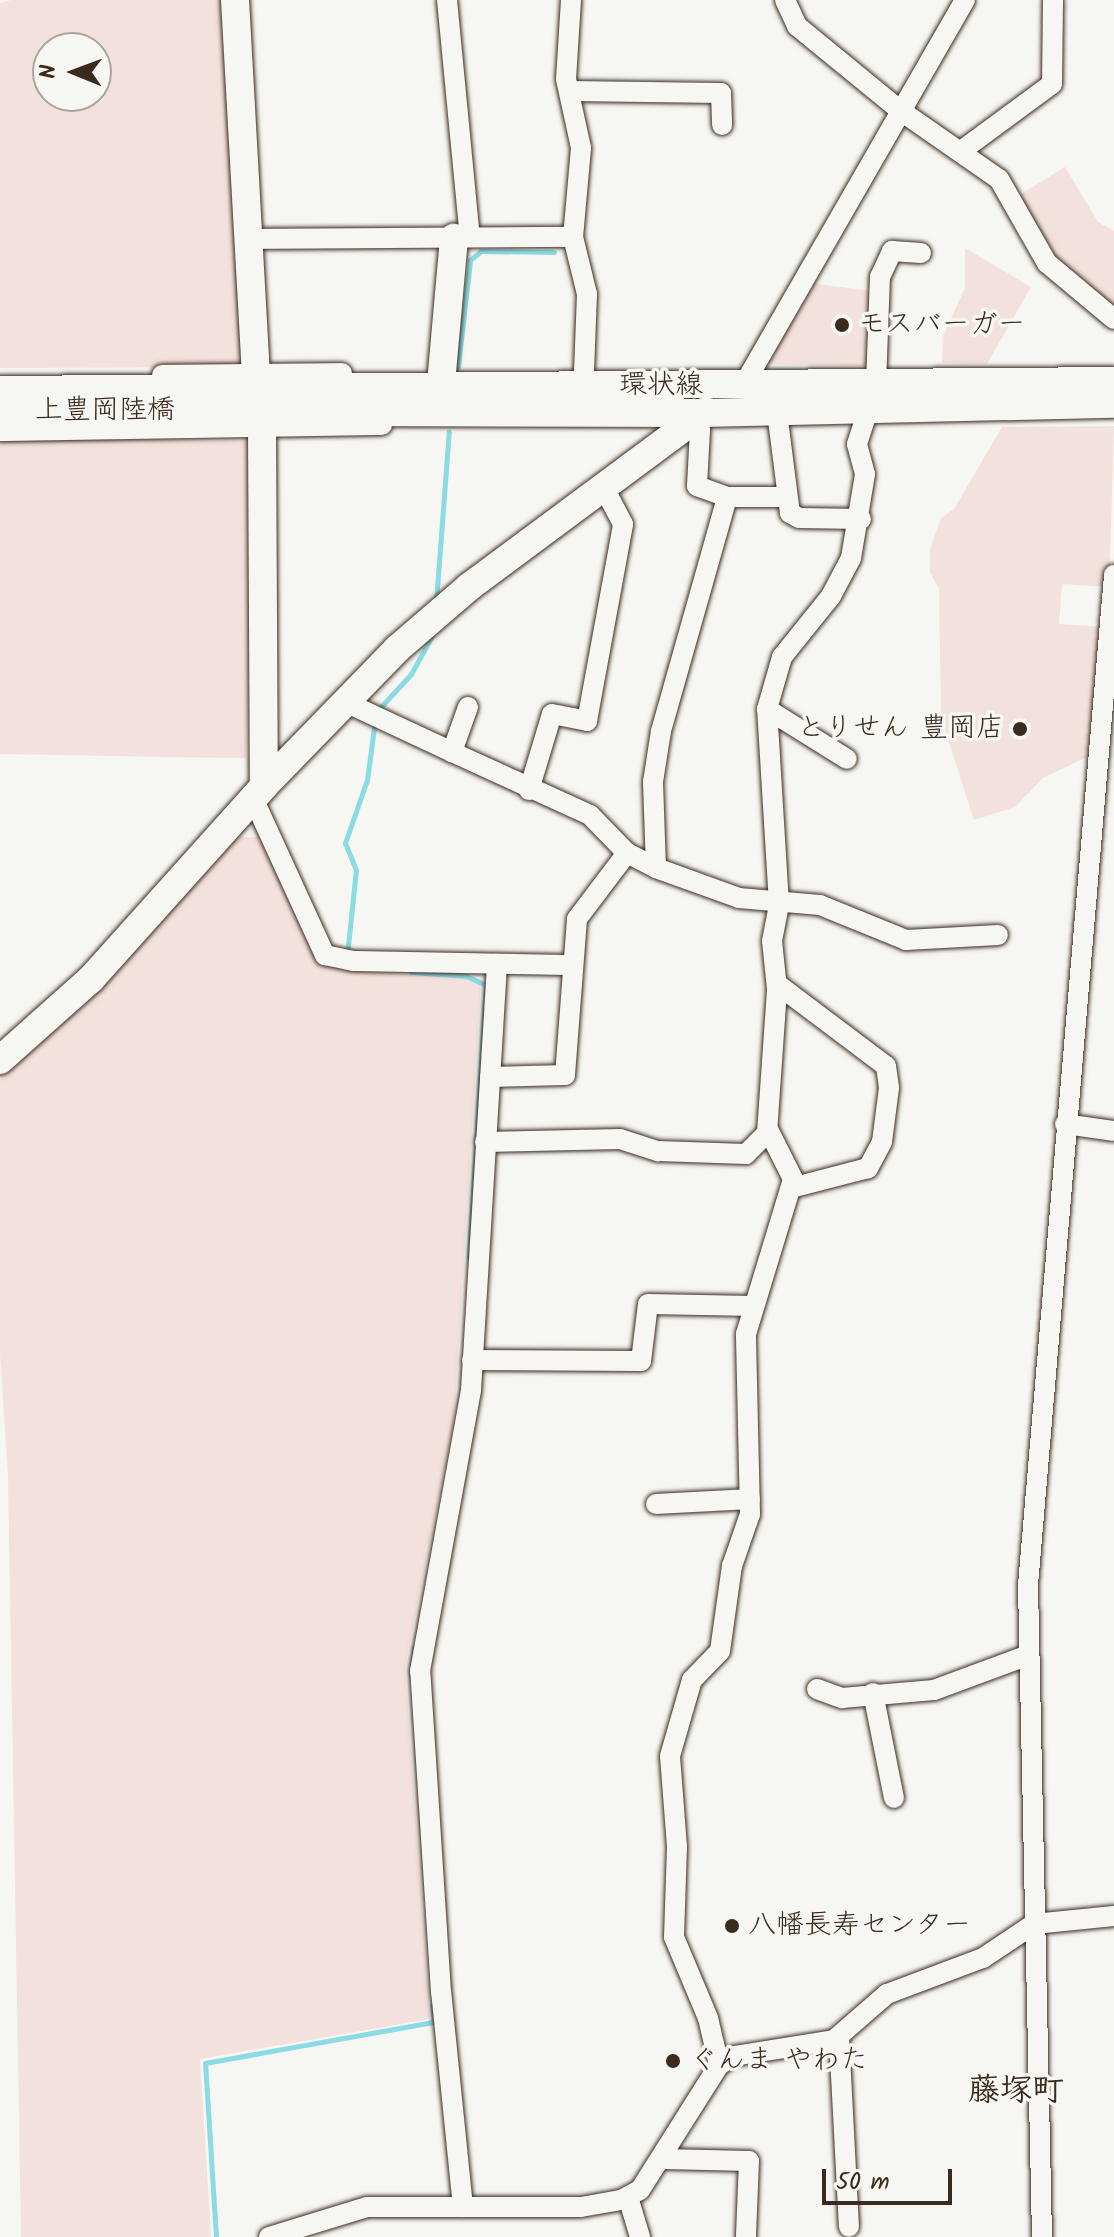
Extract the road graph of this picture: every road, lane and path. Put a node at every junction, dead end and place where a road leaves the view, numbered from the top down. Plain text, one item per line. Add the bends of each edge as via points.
1 (235, 0) edge
2 (447, 0) edge
3 (571, 0) edge
4 (785, 0) edge
5 (965, 0) edge
6 (1053, 0) edge
7 (569, 91) junction
8 (901, 111) junction
9 (722, 125) dead end
10 (961, 151) junction
11 (462, 237) junction
12 (573, 237) junction
13 (250, 239) junction
14 (921, 253) dead end
15 (1114, 319) edge
16 (256, 373) junction
17 (0, 377) edge
18 (1114, 381) edge
19 (584, 385) junction
20 (743, 386) junction
21 (0, 390) edge
22 (872, 398) junction
23 (429, 399) junction
24 (209, 400) junction
25 (1114, 404) edge
26 (0, 411) edge
27 (777, 412) junction
28 (582, 413) junction
29 (695, 419) junction
30 (262, 429) junction
31 (0, 431) edge
32 (603, 486) junction
33 (727, 497) junction
34 (786, 497) junction
35 (861, 519) junction
36 (1114, 575) edge
37 (345, 702) junction
38 (468, 707) dead end
39 (767, 709) junction
40 (452, 752) junction
41 (847, 759) dead end
42 (529, 790) junction
43 (259, 792) junction
44 (627, 853) junction
45 (656, 868) junction
46 (779, 904) junction
47 (998, 935) dead end
48 (497, 964) junction
49 (570, 965) junction
50 (777, 984) junction
51 (0, 1060) edge
52 (490, 1077) junction
53 (1065, 1124) junction
54 (768, 1129) junction
55 (1114, 1131) edge
56 (485, 1142) junction
57 (791, 1188) junction
58 (754, 1306) junction
59 (472, 1360) junction
60 (750, 1499) junction
61 (656, 1504) dead end
62 (1026, 1656) junction
63 (817, 1689) dead end
64 (873, 1693) junction
65 (894, 1798) dead end
66 (1114, 1916) edge
67 (1034, 1924) junction
68 (839, 2037) junction
69 (719, 2065) junction
70 (664, 2159) junction
71 (628, 2197) junction
72 (463, 2207) junction
73 (849, 2227) dead end
74 (269, 2237) edge
75 (640, 2237) edge
76 (746, 2237) edge
77 (1042, 2237) edge

1 - 13 street
2 - 11 street
3 - 7 street
4 - 8 street via 797,26
5 - 8 street
6 - 10 street via 1052,84
7 - 9 street via 721,93
7 - 12 street via 581,148
8 - 10 street
8 - 20 street
10 - 15 street via 999,179 1047,263
11 - 12 street
11 - 13 street
11 - 23 street
12 - 19 street via 587,294
13 - 16 street
14 - 22 street via 892,251 880,277
16 - 17 street
16 - 23 street via 411,374
18 - 22 street, 環状線
19 - 20 street, 環状線
19 - 23 street, 環状線
19 - 28 street
20 - 22 street, 環状線
20 - 29 street
21 - 24 street, 上豊岡陸橋
22 - 25 street, 環状線
22 - 27 street, 環状線
22 - 35 street via 857,444 865,474
23 - 24 street, 環状線
23 - 28 street, 環状線
23 - 30 street via 411,424
24 - 26 street, 上豊岡陸橋
27 - 29 street, 環状線
27 - 34 street
28 - 29 street, 環状線
29 - 32 street
29 - 33 street via 700,430 697,486
30 - 31 street
30 - 43 street
32 - 37 street via 469,587
32 - 42 street via 623,524 587,721 552,714
33 - 34 street
33 - 45 street via 661,731 653,782
34 - 35 street via 790,513 799,518
35 - 39 street via 851,558 831,596 782,657
36 - 53 street
37 - 40 street
37 - 43 street
38 - 40 street
39 - 41 street
39 - 46 street
40 - 42 street
42 - 44 street via 590,815
43 - 48 street via 325,955 353,961
43 - 51 street via 91,979
44 - 45 street
44 - 49 street via 577,919
45 - 46 street via 739,898
46 - 47 street via 820,905 906,940
46 - 50 street via 772,941
48 - 49 street
48 - 52 street
49 - 52 street via 565,1075
50 - 54 street
50 - 57 street via 886,1066 889,1088 882,1142 868,1168
52 - 56 street
53 - 55 street
53 - 62 street via 1031,1523
54 - 56 street via 746,1154 658,1151 620,1139
54 - 57 street via 793,1179
56 - 59 street
57 - 58 street
58 - 59 street via 648,1304 641,1361
58 - 60 street via 746,1334
59 - 72 street via 420,1671 442,2006
60 - 61 street
60 - 69 street via 732,1566 720,1651 692,1680 670,1756 677,1847 674,1937 708,2018
62 - 64 street via 934,1690
62 - 67 street
63 - 64 street via 842,1698
64 - 65 street
66 - 67 street
67 - 68 street via 983,1958 887,1994
67 - 77 street
68 - 69 street via 734,2056
68 - 73 street
69 - 70 street
70 - 71 street
70 - 76 street via 749,2161
71 - 72 street via 581,2207
71 - 75 street
72 - 74 street via 367,2207

